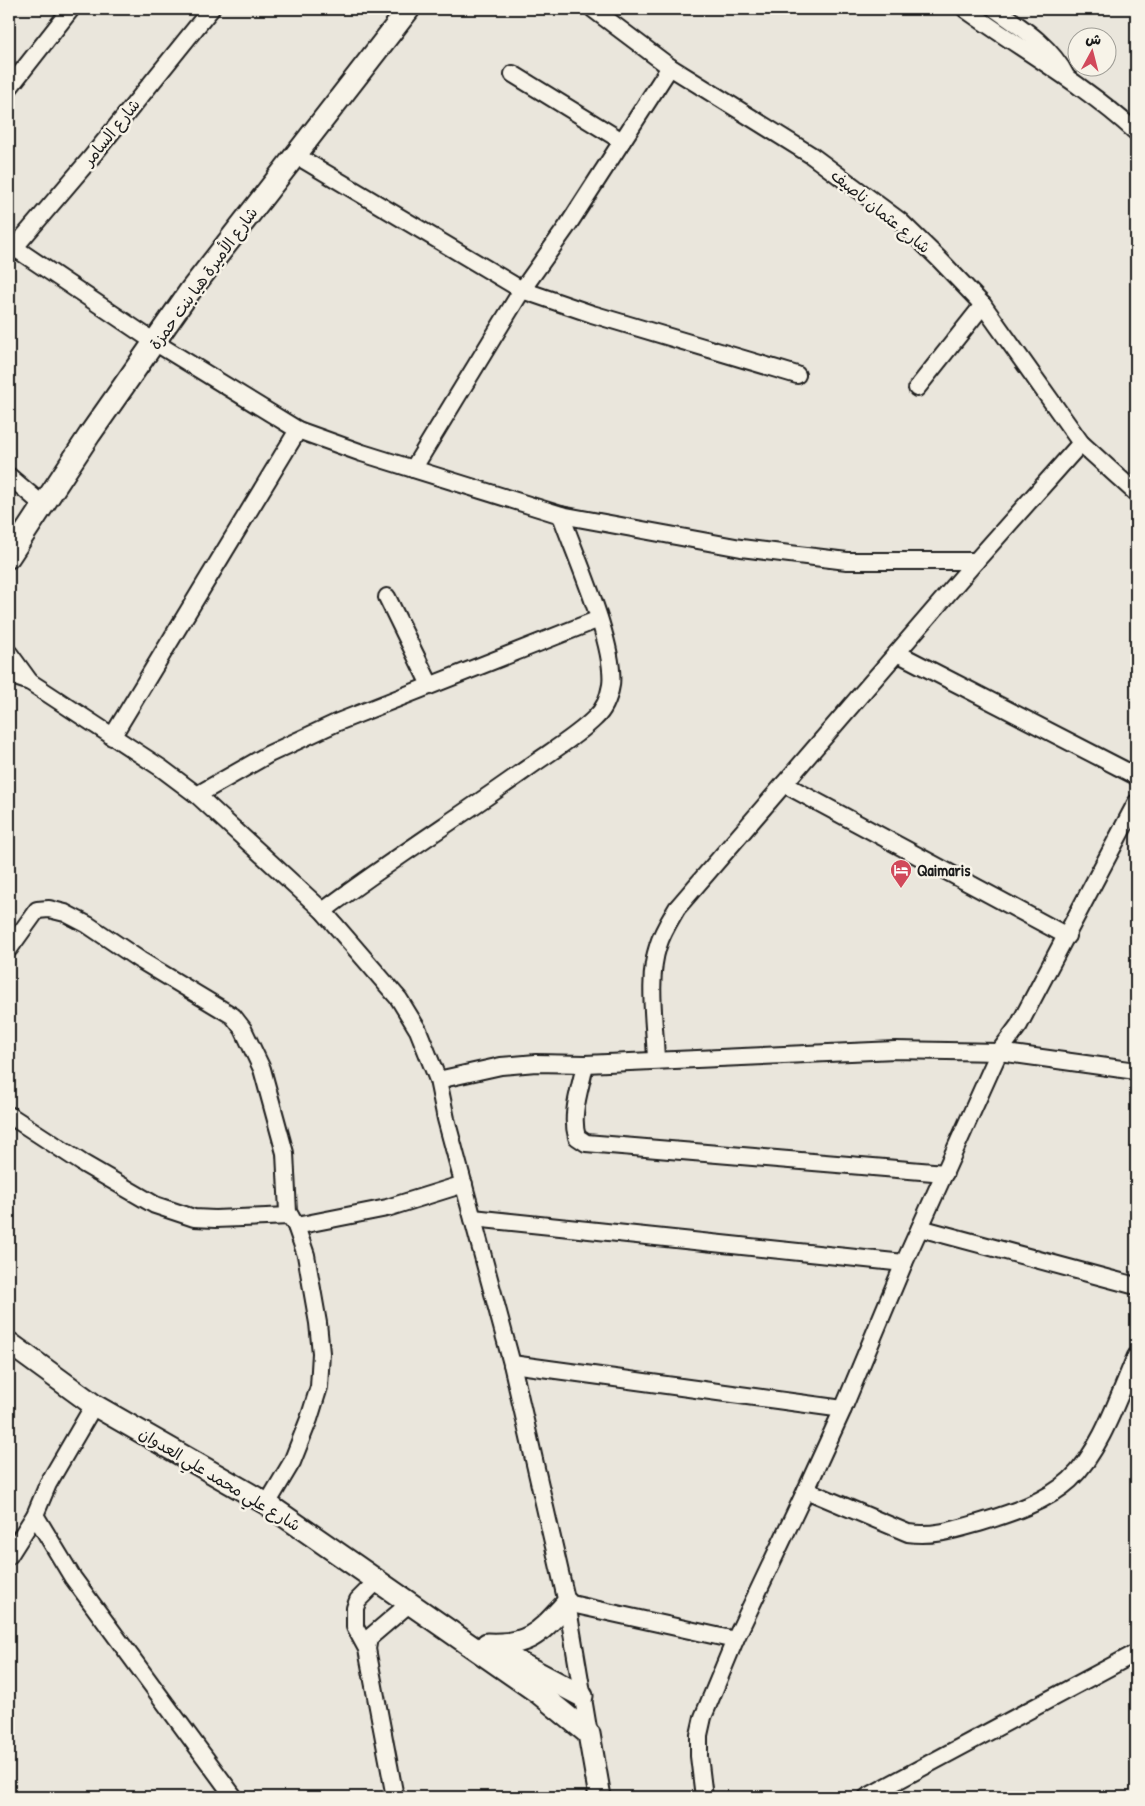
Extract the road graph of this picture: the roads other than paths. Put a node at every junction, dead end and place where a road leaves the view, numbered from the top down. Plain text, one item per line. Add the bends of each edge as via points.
1 (71, 9) edge
2 (211, 9) edge
3 (409, 9) edge
4 (593, 9) edge
5 (965, 9) edge
6 (995, 9) edge
7 (670, 67) junction
8 (514, 74) dead end
9 (1067, 78) junction
10 (9, 88) edge
11 (1136, 132) edge
12 (622, 141) junction
13 (297, 156) junction
14 (11, 249) edge
15 (522, 290) junction
16 (983, 305) junction
17 (156, 343) junction
18 (798, 375) dead end
19 (917, 388) dead end
20 (298, 430) junction
21 (1081, 443) junction
22 (413, 469) junction
23 (9, 476) edge
24 (1136, 493) edge
25 (44, 505) junction
26 (561, 515) junction
27 (9, 557) edge
28 (976, 562) junction
29 (387, 596) dead end
30 (598, 619) junction
31 (9, 653) edge
32 (897, 653) junction
33 (9, 675) edge
34 (30, 682) junction
35 (430, 685) junction
36 (112, 737) junction
37 (1136, 776) edge
38 (784, 784) junction
39 (197, 796) junction
40 (1136, 803) edge
41 (323, 911) junction
42 (1067, 936) junction
43 (9, 949) edge
44 (999, 1052) junction
45 (656, 1060) junction
46 (585, 1064) junction
47 (1136, 1070) edge
48 (438, 1080) junction
49 (9, 1115) edge
50 (945, 1173) junction
51 (464, 1184) junction
52 (472, 1218) junction
53 (293, 1221) junction
54 (920, 1228) junction
55 (904, 1263) junction
56 (1136, 1286) edge
57 (9, 1343) edge
58 (1136, 1356) edge
59 (512, 1364) junction
60 (94, 1405) junction
61 (843, 1409) junction
62 (806, 1490) junction
63 (267, 1504) junction
64 (35, 1515) junction
65 (9, 1556) edge
66 (378, 1580) junction
67 (410, 1603) junction
68 (567, 1604) junction
69 (454, 1634) junction
70 (735, 1640) junction
71 (484, 1644) junction
72 (367, 1649) junction
73 (1136, 1653) edge
74 (582, 1696) junction
75 (589, 1734) junction
76 (872, 1796) edge
77 (234, 1797) edge
78 (395, 1797) edge
79 (600, 1797) edge
80 (704, 1797) edge

1 - 10 street
2 - 14 street, شارع السامر via 90,159
3 - 13 street, شارع الأميرة هيا بنت حمزة
4 - 7 street, شارع عثمان ناصيف
5 - 9 street
6 - 9 street via 1039,41 1060,63
7 - 12 street
7 - 16 street, شارع عثمان ناصيف via 854,186 900,222
8 - 12 street
9 - 11 street via 1091,93
12 - 15 street
13 - 15 street
13 - 17 street, شارع الأميرة هيا بنت حمزة via 190,291
14 - 17 street
15 - 18 street
15 - 22 street
16 - 19 street
16 - 21 street, شارع عثمان ناصيف
17 - 20 street
17 - 25 street, شارع الأميرة هيا بنت حمزة via 90,434
20 - 22 street
20 - 36 street
21 - 24 street, شارع عثمان ناصيف
21 - 28 street
22 - 26 street
23 - 25 street
25 - 27 street, شارع الأميرة هيا بنت حمزة
26 - 28 street via 741,548 847,561
26 - 30 street
28 - 32 street
29 - 35 street
30 - 35 street
30 - 41 street via 611,667 611,683 603,709 595,718
31 - 34 street
32 - 37 street
32 - 38 street
33 - 34 street
34 - 36 street
35 - 39 street via 269,754
36 - 39 street
38 - 42 street
38 - 45 street via 666,925 657,948 653,976
39 - 41 street
40 - 42 street
41 - 48 street via 399,999 418,1030
42 - 44 street via 1020,1025
43 - 53 street via 37,910 65,913 233,1016 243,1029 262,1069 275,1112 285,1154 288,1212
44 - 45 street via 895,1050
44 - 47 street
44 - 50 street
45 - 46 street
46 - 48 street via 501,1066
46 - 50 street via 575,1130 577,1137 586,1143
48 - 51 street
49 - 53 street via 155,1205 194,1218
50 - 54 street
51 - 52 street
51 - 53 street via 387,1208
52 - 55 street
52 - 59 street
53 - 63 street via 306,1255 318,1323 321,1353 319,1387 292,1462
54 - 55 street
54 - 56 street
55 - 61 street
57 - 60 street, شارع علي محمد علي العدوان
58 - 62 street via 1102,1432 1081,1468 1062,1487 1014,1512 942,1533 923,1535 908,1533
59 - 61 street
59 - 68 street
60 - 63 street, شارع علي محمد علي العدوان
60 - 64 street via 48,1484
61 - 62 street
62 - 70 street
63 - 66 street, شارع علي محمد علي العدوان
64 - 65 street
64 - 77 street via 73,1578
66 - 67 street, شارع علي محمد علي العدوان
66 - 72 street via 358,1600 355,1608 355,1627
67 - 69 street, شارع علي محمد علي العدوان
67 - 72 street via 369,1638
68 - 70 street
68 - 71 street via 529,1638 510,1645
68 - 74 street
69 - 71 street, شارع علي محمد علي العدوان
69 - 75 street, شارع علي محمد علي العدوان via 540,1694
70 - 80 street via 699,1735
71 - 74 street, شارع علي محمد علي العدوان
72 - 78 street
73 - 76 street
74 - 75 street
75 - 79 street

